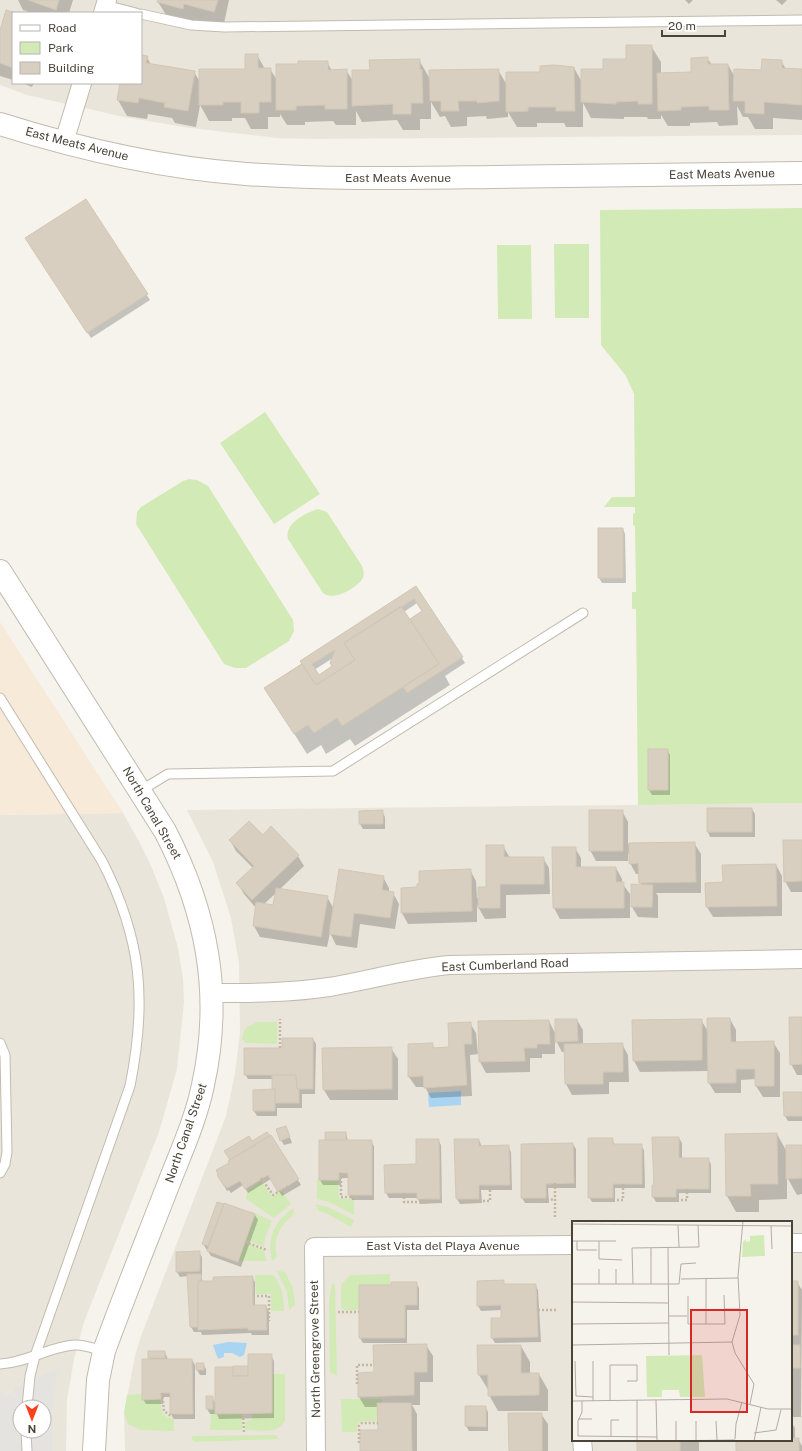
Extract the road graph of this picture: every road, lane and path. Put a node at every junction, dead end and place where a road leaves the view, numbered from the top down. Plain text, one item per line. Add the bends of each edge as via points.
1 (105, 6) edge
2 (132, 12) edge
3 (142, 14) edge
4 (802, 20) edge
5 (82, 84) edge
6 (0, 124) edge
7 (64, 142) junction
8 (802, 173) edge
9 (0, 571) edge
10 (583, 613) dead end
11 (0, 698) edge
12 (140, 791) junction
13 (802, 960) edge
14 (210, 993) junction
15 (280, 1019) dead end
16 (0, 1044) edge
17 (280, 1048) dead end
18 (0, 1172) edge
19 (342, 1173) dead end
20 (261, 1178) dead end
21 (555, 1183) dead end
22 (622, 1184) dead end
23 (757, 1184) dead end
24 (490, 1185) dead end
25 (289, 1186) dead end
26 (687, 1188) dead end
27 (404, 1193) dead end
28 (361, 1197) dead end
29 (735, 1198) dead end
30 (555, 1199) junction
31 (601, 1200) dead end
32 (664, 1200) dead end
33 (467, 1201) dead end
34 (429, 1202) dead end
35 (535, 1202) dead end
36 (555, 1218) dead end
37 (245, 1242) dead end
38 (572, 1245) edge
39 (314, 1247) joint
40 (267, 1250) dead end
41 (253, 1296) dead end
42 (538, 1310) dead end
43 (557, 1310) dead end
44 (338, 1312) dead end
45 (359, 1312) dead end
46 (269, 1321) dead end
47 (104, 1351) junction
48 (35, 1356) junction
49 (0, 1364) edge
50 (374, 1365) dead end
51 (357, 1384) dead end
52 (162, 1393) dead end
53 (28, 1399) edge
54 (243, 1414) dead end
55 (182, 1416) dead end
56 (378, 1423) dead end
57 (244, 1433) dead end
58 (26, 1439) edge
59 (359, 1443) dead end
60 (27, 1451) edge
61 (94, 1451) edge
62 (316, 1451) edge

1 - 2 lane
3 - 4 lane via 191,24 224,27
5 - 7 street
6 - 7 street, East Meats Avenue
7 - 8 street, East Meats Avenue via 162,163 284,177
9 - 12 street, North Canal Street
10 - 12 lane via 333,771 168,774
11 - 48 lane via 102,861 116,888 132,937 140,987 137,1045 130,1086
12 - 14 street, North Canal Street via 165,831 191,886 206,942
13 - 14 street, East Cumberland Road via 449,965 307,990
14 - 47 street, North Canal Street via 208,1060 198,1105
15 - 17 path
16 - 18 lane via 4,1055 7,1152 5,1164
19 - 28 path via 342,1197
20 - 25 path via 273,1195
21 - 30 path
22 - 31 path via 622,1200
23 - 29 path via 757,1198
24 - 33 path via 490,1201
26 - 32 path via 687,1200
27 - 34 path via 404,1202
30 - 35 path
30 - 36 path
37 - 40 path
38 - 39 street, East Vista del Playa Avenue
39 - 62 street, North Greengrove Street
41 - 46 path via 269,1296
42 - 43 path
44 - 45 path
47 - 48 lane via 75,1345
47 - 61 street, North Canal Street via 98,1380
48 - 49 lane
48 - 53 lane
50 - 51 path via 357,1365
52 - 55 path via 164,1411 171,1416
54 - 57 path
56 - 59 path via 362,1423 359,1426
58 - 60 lane

